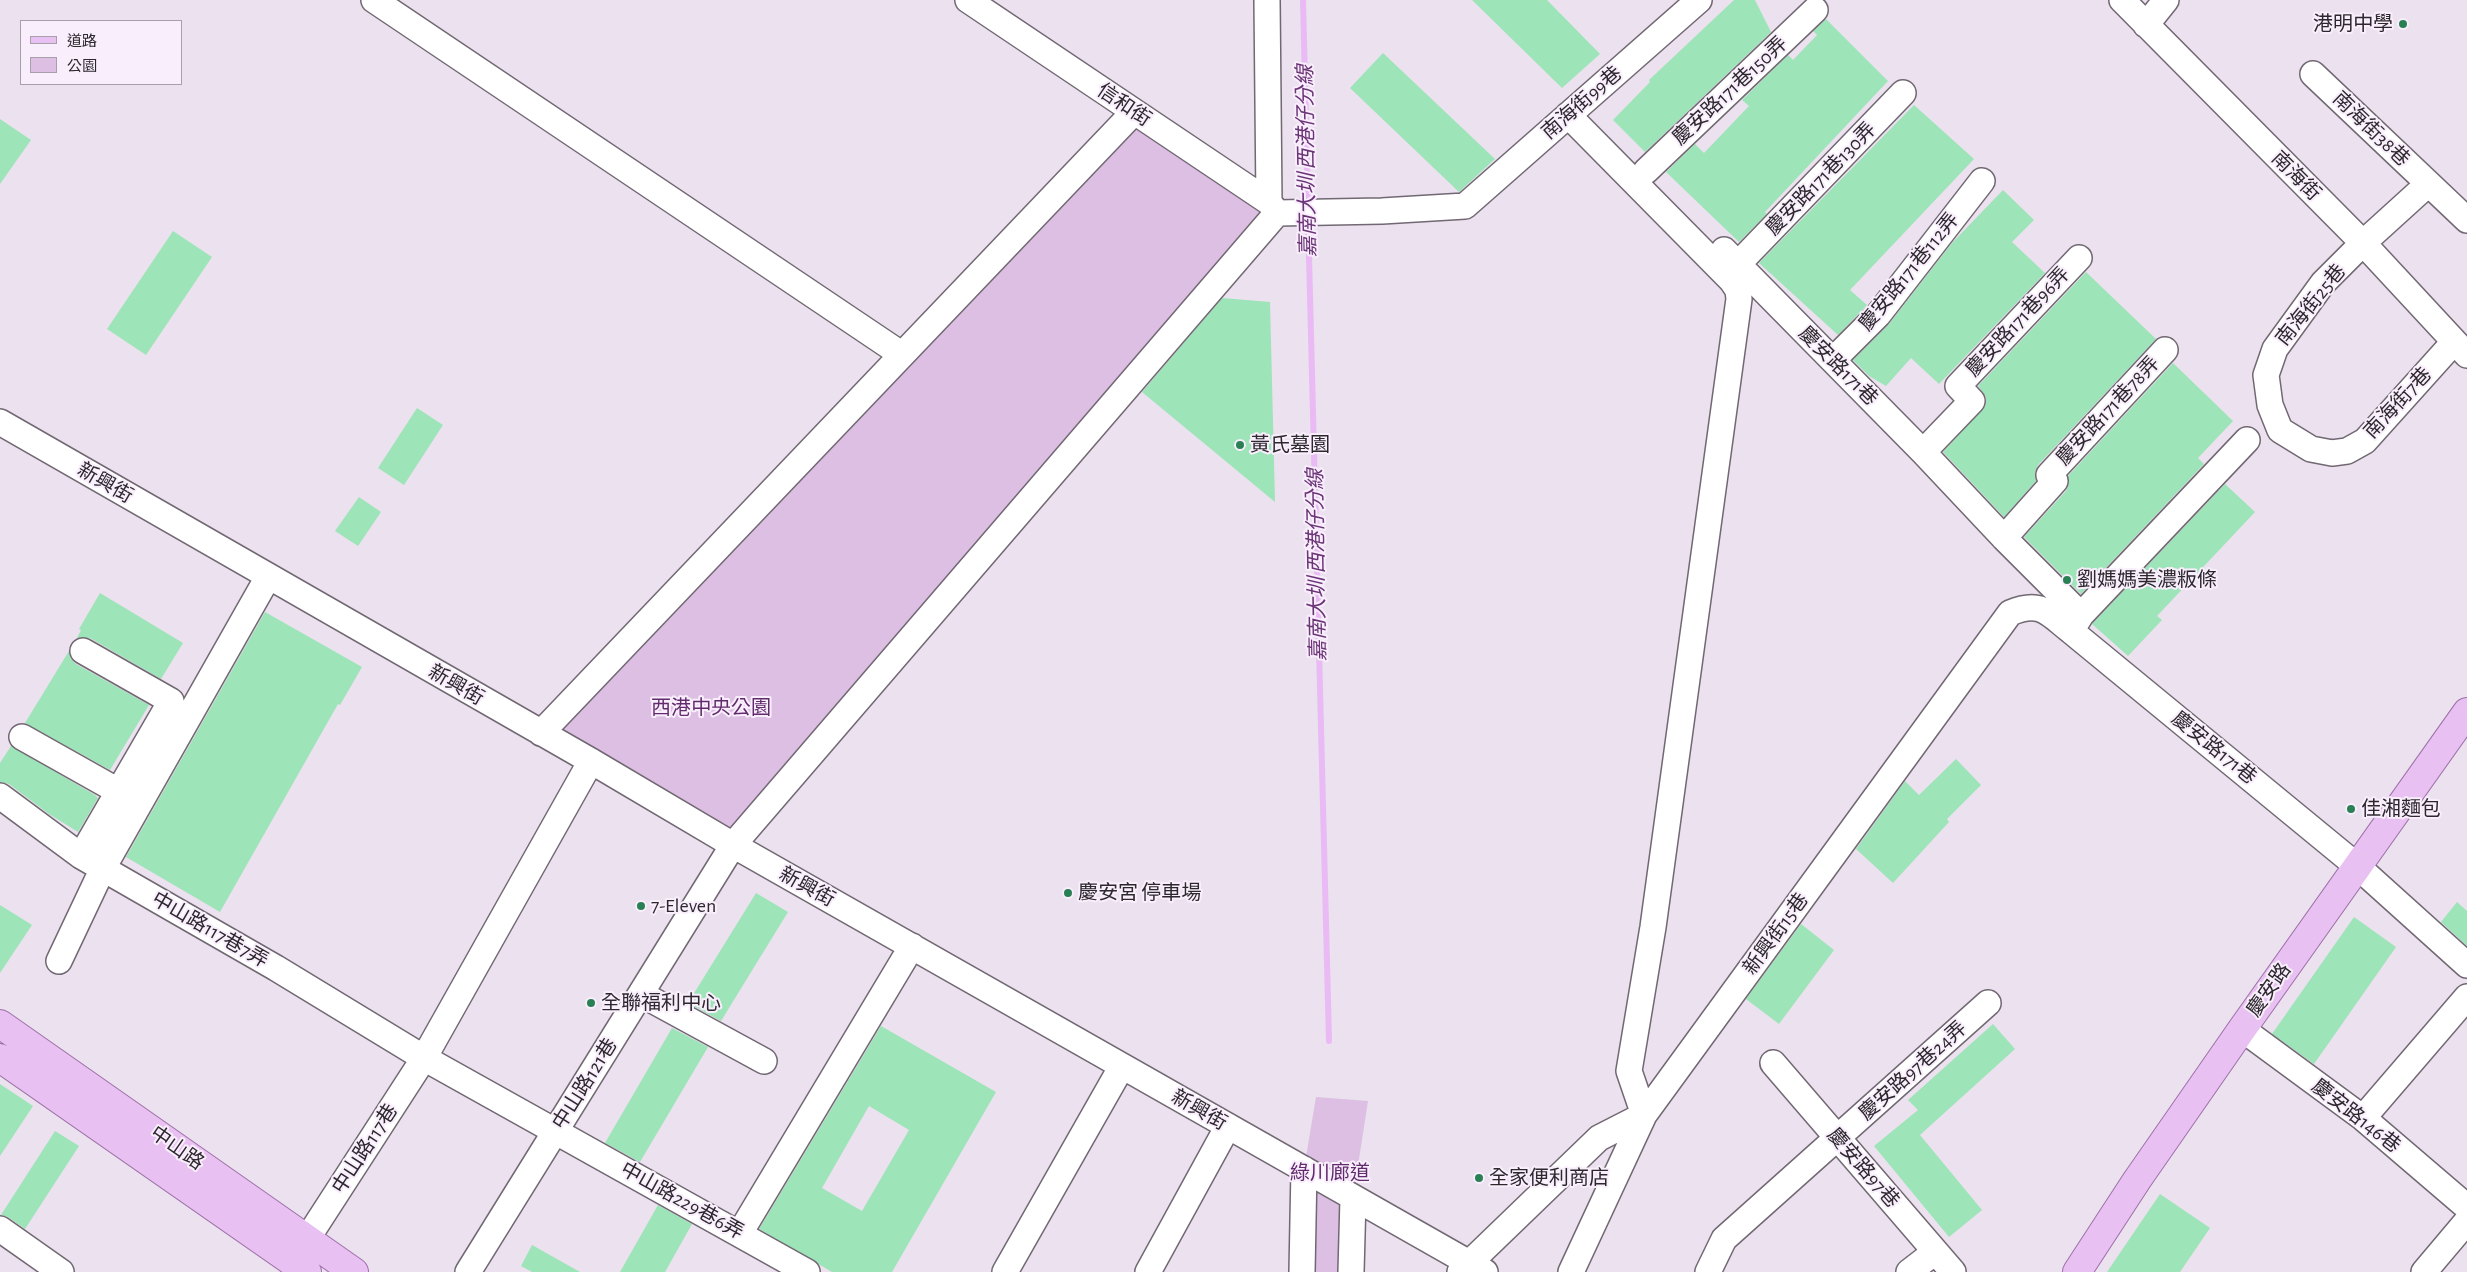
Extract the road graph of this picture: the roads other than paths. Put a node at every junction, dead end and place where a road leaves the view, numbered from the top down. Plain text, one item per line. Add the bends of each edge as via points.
1 (374, 0) edge
2 (968, 0) edge
3 (1267, 0) edge
4 (1699, 0) edge
5 (2122, 0) edge
6 (2166, 0) edge
7 (1815, 10) dead end
8 (2146, 25) junction
9 (2313, 74) dead end
10 (1904, 93) dead end
11 (1574, 109) junction
12 (1134, 112) junction
13 (1646, 171) junction
14 (1982, 181) dead end
15 (2428, 184) junction
16 (1273, 207) junction
17 (2467, 220) edge
18 (2364, 243) junction
19 (2079, 258) dead end
20 (1738, 264) junction
21 (2460, 349) edge
22 (2165, 350) dead end
23 (901, 354) junction
24 (1833, 360) junction
25 (0, 422) edge
26 (2280, 430) joint
27 (2247, 440) dead end
28 (1923, 452) junction
29 (2004, 538) junction
30 (268, 577) junction
31 (2010, 613) joint
32 (2076, 623) junction
33 (83, 651) dead end
34 (2466, 718) edge
35 (541, 733) junction
36 (22, 737) dead end
37 (591, 761) junction
38 (118, 791) junction
39 (0, 796) edge
40 (732, 845) junction
41 (81, 856) junction
42 (2357, 866) junction
43 (103, 868) junction
44 (912, 946) junction
45 (59, 961) dead end
46 (2467, 964) edge
47 (641, 994) junction
48 (2467, 997) edge
49 (1988, 1003) dead end
50 (2242, 1029) junction
51 (10, 1031) edge
52 (424, 1058) junction
53 (2, 1059) edge
54 (764, 1061) dead end
55 (1773, 1063) dead end
56 (1122, 1066) junction
57 (1644, 1115) junction
58 (2363, 1118) junction
59 (1228, 1126) junction
60 (555, 1132) junction
61 (1838, 1139) junction
62 (1304, 1169) junction
63 (1353, 1198) junction
64 (2467, 1207) edge
65 (2467, 1221) edge
66 (0, 1229) edge
67 (740, 1233) junction
68 (307, 1239) junction
69 (1935, 1252) junction
70 (1471, 1269) edge
71 (61, 1272) edge
72 (307, 1272) edge
73 (354, 1272) edge
74 (468, 1272) edge
75 (807, 1272) edge
76 (1005, 1272) edge
77 (1148, 1272) edge
78 (1302, 1272) edge
79 (1351, 1272) edge
80 (1571, 1272) edge
81 (1708, 1272) edge
82 (1909, 1272) edge
83 (1953, 1272) edge
84 (2077, 1272) edge
85 (2424, 1272) edge

1 - 23 street
2 - 12 street, 信和街
3 - 16 street
4 - 11 street, 南海街99巷
5 - 8 street, 南海街
6 - 8 street
7 - 13 street, 慶安路171巷150弄
8 - 18 street, 南海街
9 - 15 street, 南海街38巷
10 - 20 street, 慶安路171巷130弄
11 - 13 street, 慶安路171巷
11 - 16 street, 南海街99巷 via 1465,206 1382,211
11 - 57 street via 1732,282 1739,299 1653,927 1629,1071
12 - 16 street, 信和街
12 - 23 street
13 - 20 street, 慶安路171巷
14 - 24 street, 慶安路171巷112弄 via 1878,315
15 - 17 street, 南海街38巷
15 - 18 street, 南海街38巷
16 - 40 street, 中山路121巷
18 - 21 street, 南海街
18 - 26 street, 南海街25巷 via 2323,284 2275,349 2266,374 2270,405
19 - 28 street, 慶安路171巷96弄 via 1958,386 1972,401
20 - 24 street, 慶安路171巷
21 - 26 street, 南海街7巷 via 2365,441 2347,451 2332,453 2311,449
22 - 29 street, 慶安路171巷78弄 via 2049,475 2055,481
23 - 35 street
24 - 28 street, 慶安路171巷
25 - 30 street, 新興街
27 - 32 street
28 - 29 street, 慶安路171巷
29 - 32 street, 慶安路171巷
30 - 35 street, 新興街
30 - 43 street
31 - 32 street, 慶安路171巷 via 2025,607 2042,609
31 - 57 street, 新興街15巷
32 - 42 street, 慶安路171巷
33 - 38 street via 171,701
34 - 42 main road, 慶安路
35 - 37 street, 新興街
36 - 38 street
37 - 40 street, 新興街
37 - 52 street, 中山路117巷
38 - 41 street
39 - 41 street, 中山路117巷7弄
40 - 44 street, 新興街
40 - 47 street, 中山路121巷
41 - 43 street, 中山路117巷7弄
42 - 46 street, 慶安路171巷
42 - 50 main road, 慶安路
43 - 45 street
43 - 52 street, 中山路117巷7弄
44 - 56 street, 新興街
44 - 67 street
47 - 54 street
47 - 60 street, 中山路121巷
48 - 58 street
49 - 61 street, 慶安路97巷24弄
50 - 58 street, 慶安路146巷
50 - 84 main road, 慶安路
51 - 53 main road
51 - 68 main road, 中山路
52 - 60 street, 中山路117巷7弄
52 - 68 street, 中山路117巷
53 - 72 main road, 中山路
55 - 61 street, 慶安路97巷
56 - 59 street, 新興街
56 - 76 street
57 - 70 street via 1599,1138
57 - 80 street, 新興街15巷
58 - 64 street, 慶安路146巷
59 - 62 street, 新興街
59 - 77 street
60 - 67 street, 中山路229巷6弄
60 - 74 street, 中山路121巷
61 - 69 street, 慶安路97巷
61 - 81 street, 慶安路97巷24弄 via 1724,1239
62 - 63 street, 新興街
62 - 78 street
63 - 70 street, 新興街
63 - 79 street
65 - 85 street
66 - 71 street
67 - 75 street, 中山路229巷6弄
68 - 73 main road, 中山路
69 - 82 street
69 - 83 street, 慶安路97巷

